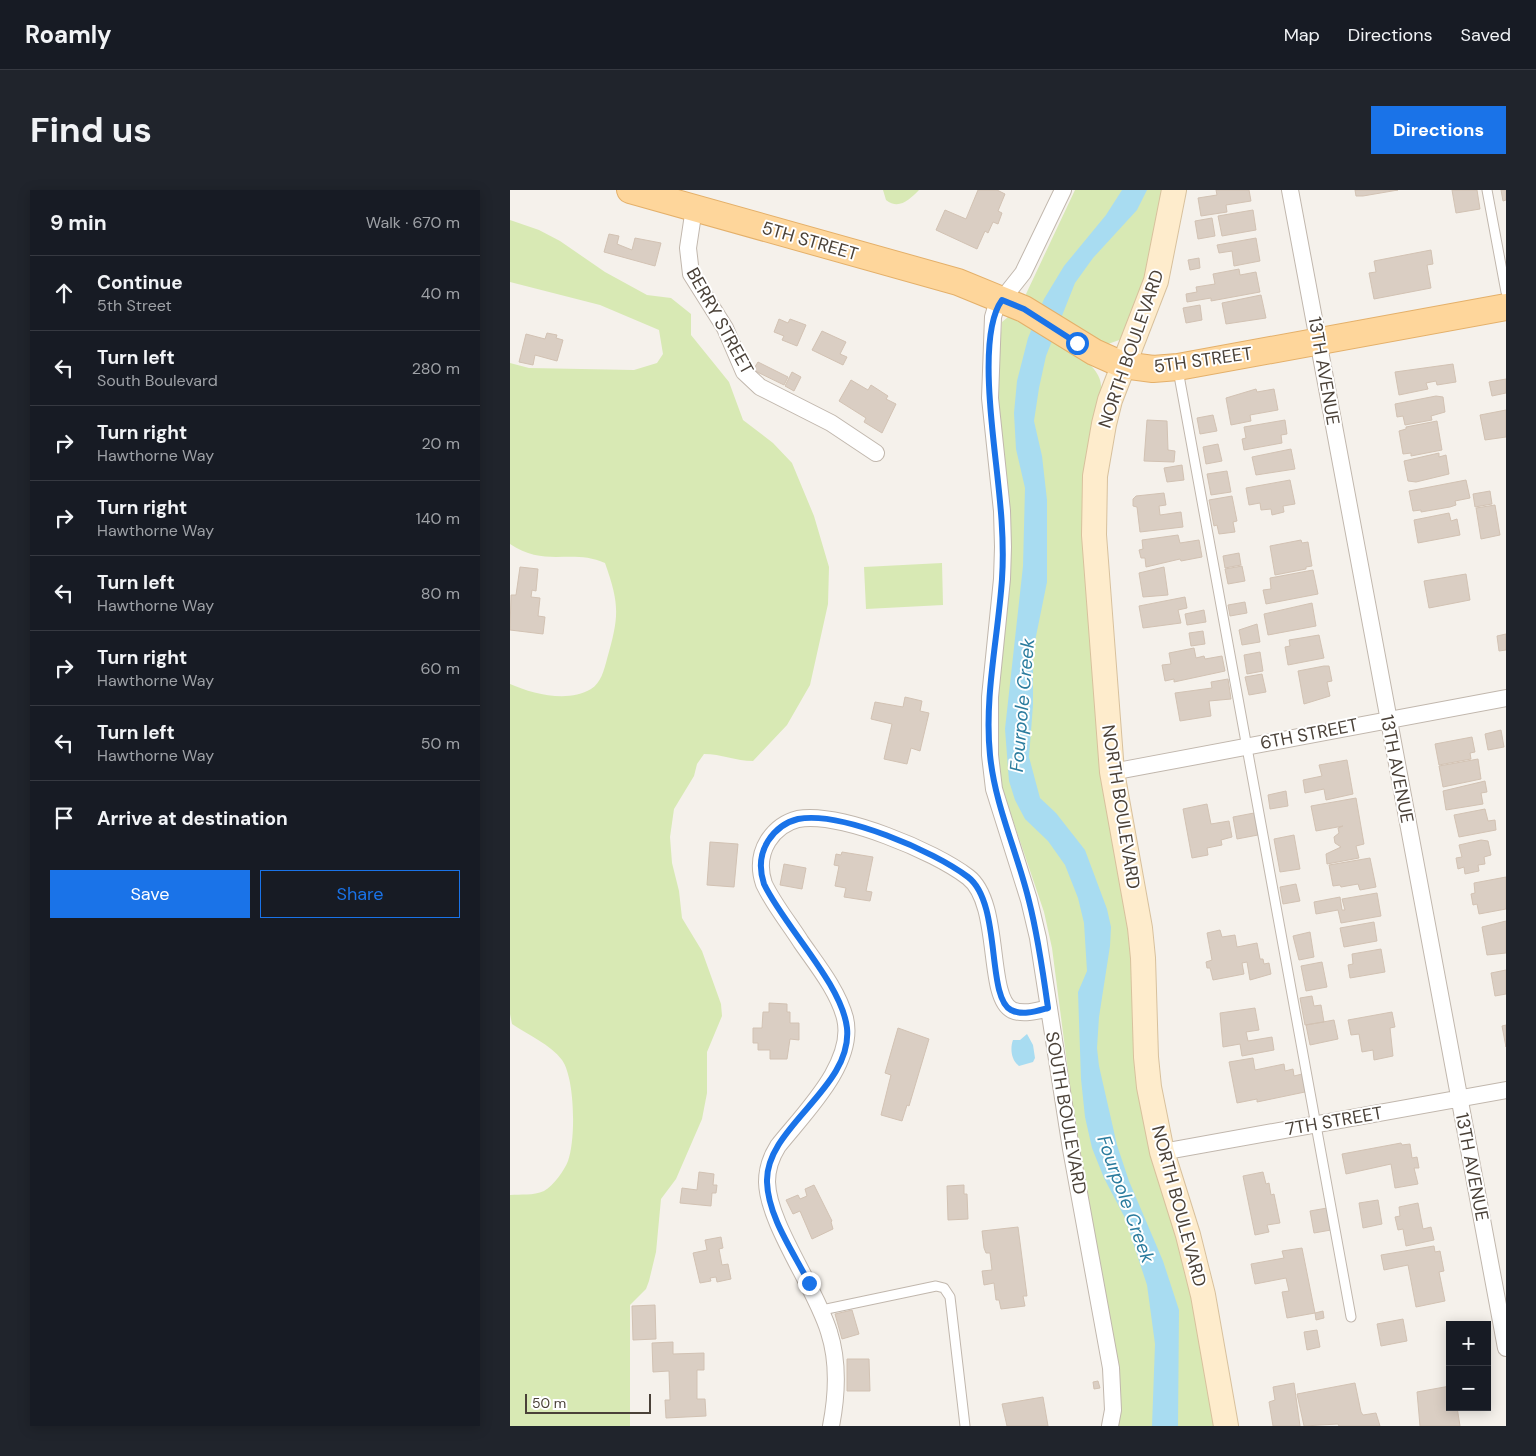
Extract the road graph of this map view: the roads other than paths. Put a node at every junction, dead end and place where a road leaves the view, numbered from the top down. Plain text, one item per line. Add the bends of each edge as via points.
1 (630, 190) edge
2 (1063, 190) edge
3 (1174, 190) edge
4 (1290, 190) edge
5 (1487, 190) edge
6 (694, 208) junction
7 (1506, 292) edge
8 (1013, 304) junction
9 (1506, 307) edge
10 (1319, 341) junction
11 (1123, 365) junction
12 (1178, 367) junction
13 (876, 452) dead end
14 (1506, 698) edge
15 (1388, 720) junction
16 (1247, 746) junction
17 (1112, 772) junction
18 (1048, 1008) junction
19 (1506, 1090) edge
20 (1459, 1099) junction
21 (1317, 1124) junction
22 (1162, 1152) junction
23 (822, 1310) junction
24 (1351, 1317) dead end
25 (1506, 1348) edge
26 (831, 1426) edge
27 (965, 1426) edge
28 (1110, 1426) edge
29 (1226, 1426) edge

1 - 6 main road, 5TH STREET
2 - 8 street, SOUTH BOULEVARD via 1023,273
3 - 11 street, NORTH BOULEVARD via 1156,281
4 - 10 street, 13TH AVENUE
5 - 7 lane
6 - 8 main road, 5TH STREET via 958,282
6 - 13 street, BERRY STREET via 688,248 691,274 726,328 744,372 760,387 831,423
8 - 11 main road, 5TH STREET via 1077,343
8 - 18 street, SOUTH BOULEVARD via 993,317 990,364 992,435 1002,511 1003,547 990,697 990,755 994,789 1029,900
9 - 10 main road, 5TH STREET
10 - 12 main road, 5TH STREET
10 - 15 street, 13TH AVENUE
11 - 12 main road, 5TH STREET via 1153,369
11 - 17 street, NORTH BOULEVARD via 1100,442 1094,503
12 - 16 lane
14 - 15 street, 6TH STREET
15 - 16 street, 6TH STREET
15 - 20 street, 13TH AVENUE
16 - 17 street, 6TH STREET
16 - 21 lane
17 - 22 street, NORTH BOULEVARD via 1144,958 1146,1057
18 - 23 street via 1017,1012 1004,1002 984,899 968,877 876,831 832,821 796,820 772,834 761,862 764,884 835,996 847,1029 842,1056 833,1075 778,1146 768,1169 769,1198
18 - 28 street, SOUTH BOULEVARD via 1112,1368
19 - 20 street, 7TH STREET
20 - 21 street, 7TH STREET
20 - 25 street, 13TH AVENUE
21 - 22 street, 7TH STREET
21 - 24 lane
22 - 29 street, NORTH BOULEVARD via 1201,1285
23 - 26 street via 835,1354 837,1376
23 - 27 lane via 936,1286 944,1288 950,1297

